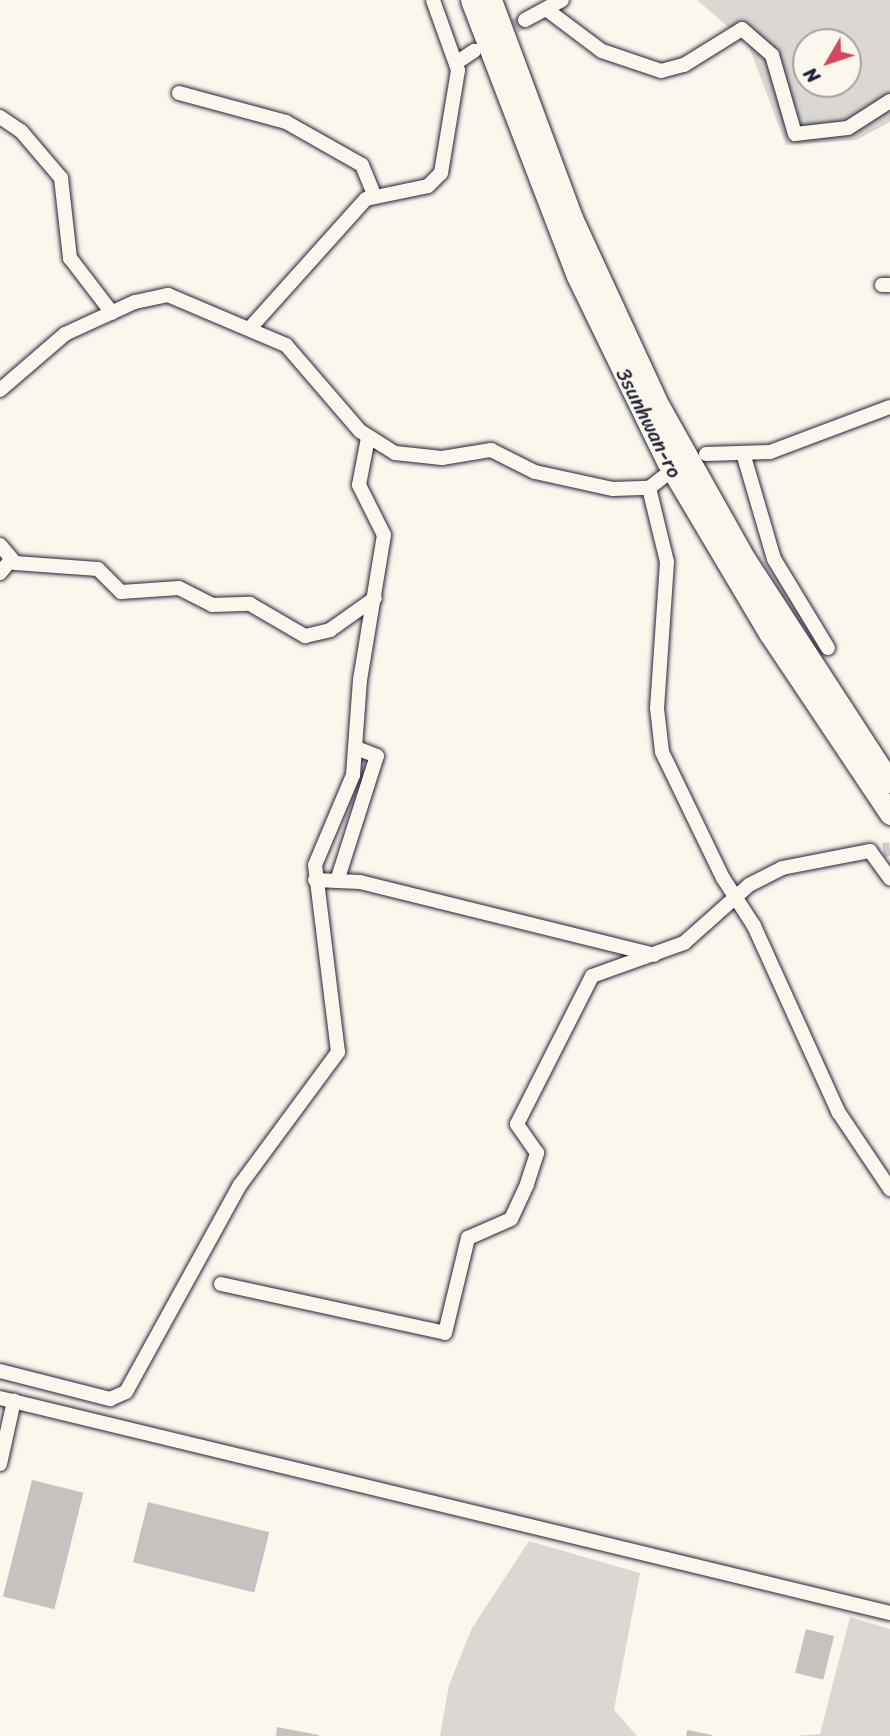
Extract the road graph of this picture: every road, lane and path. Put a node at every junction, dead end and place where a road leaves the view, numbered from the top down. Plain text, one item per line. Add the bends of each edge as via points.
1 (433, 0) edge
2 (471, 0) edge
3 (491, 0) edge
4 (562, 0) edge
5 (546, 9) junction
6 (525, 20) tunnel mouth
7 (474, 51) dead end
8 (456, 63) junction
9 (178, 93) dead end
10 (890, 101) edge
11 (0, 117) edge
12 (374, 194) junction
13 (111, 313) junction
14 (251, 327) junction
15 (0, 390) edge
16 (890, 407) edge
17 (368, 438) junction
18 (743, 453) junction
19 (706, 454) dead end
20 (663, 477) dead end
21 (649, 488) junction
22 (0, 545) edge
23 (12, 560) junction
24 (0, 573) edge
25 (375, 598) junction
26 (828, 648) dead end
27 (356, 748) junction
28 (890, 782) edge
29 (890, 814) edge
30 (890, 879) edge
31 (315, 880) junction
32 (337, 881) junction
33 (738, 896) junction
34 (654, 955) junction
35 (890, 1189) edge
36 (221, 1284) dead end
37 (0, 1371) edge
38 (7, 1399) edge
39 (0, 1464) edge
40 (890, 1613) edge

1 - 8 street
2 - 29 highway, 3sunhwan-ro via 577,276 668,463 755,610
3 - 28 highway, 3sunhwan-ro via 572,218 659,406 745,559
4 - 5 street
5 - 6 street
5 - 10 street via 602,51 662,71 684,65 742,29 772,55 795,134 848,128
7 - 8 street
8 - 12 street via 441,173 419,189
9 - 12 street via 286,122 362,165
11 - 13 street via 21,131 61,178 70,258 85,286
12 - 14 street
13 - 14 street via 168,295
13 - 15 street via 43,347
14 - 17 street via 298,356
16 - 18 street via 770,452
17 - 21 street via 417,458 491,450 545,474 613,489
17 - 25 street via 359,485 384,527
18 - 19 street
18 - 26 street via 774,559
20 - 21 street
21 - 33 street via 667,562 658,696 662,752
22 - 23 street
23 - 24 street
23 - 25 street via 41,569 98,569 121,592 179,588 212,605 250,604 305,636 330,630
25 - 27 street
27 - 31 street via 353,775 321,840
27 - 32 street via 377,756
30 - 33 street via 877,850 782,867
31 - 32 street
31 - 37 street via 338,1052 240,1185 126,1392 110,1399
32 - 34 street
33 - 34 street via 696,936
33 - 35 street via 834,1104
34 - 36 street via 604,968 584,989 517,1124 537,1153 527,1184 512,1219 468,1238 445,1333
38 - 39 street
38 - 40 street

